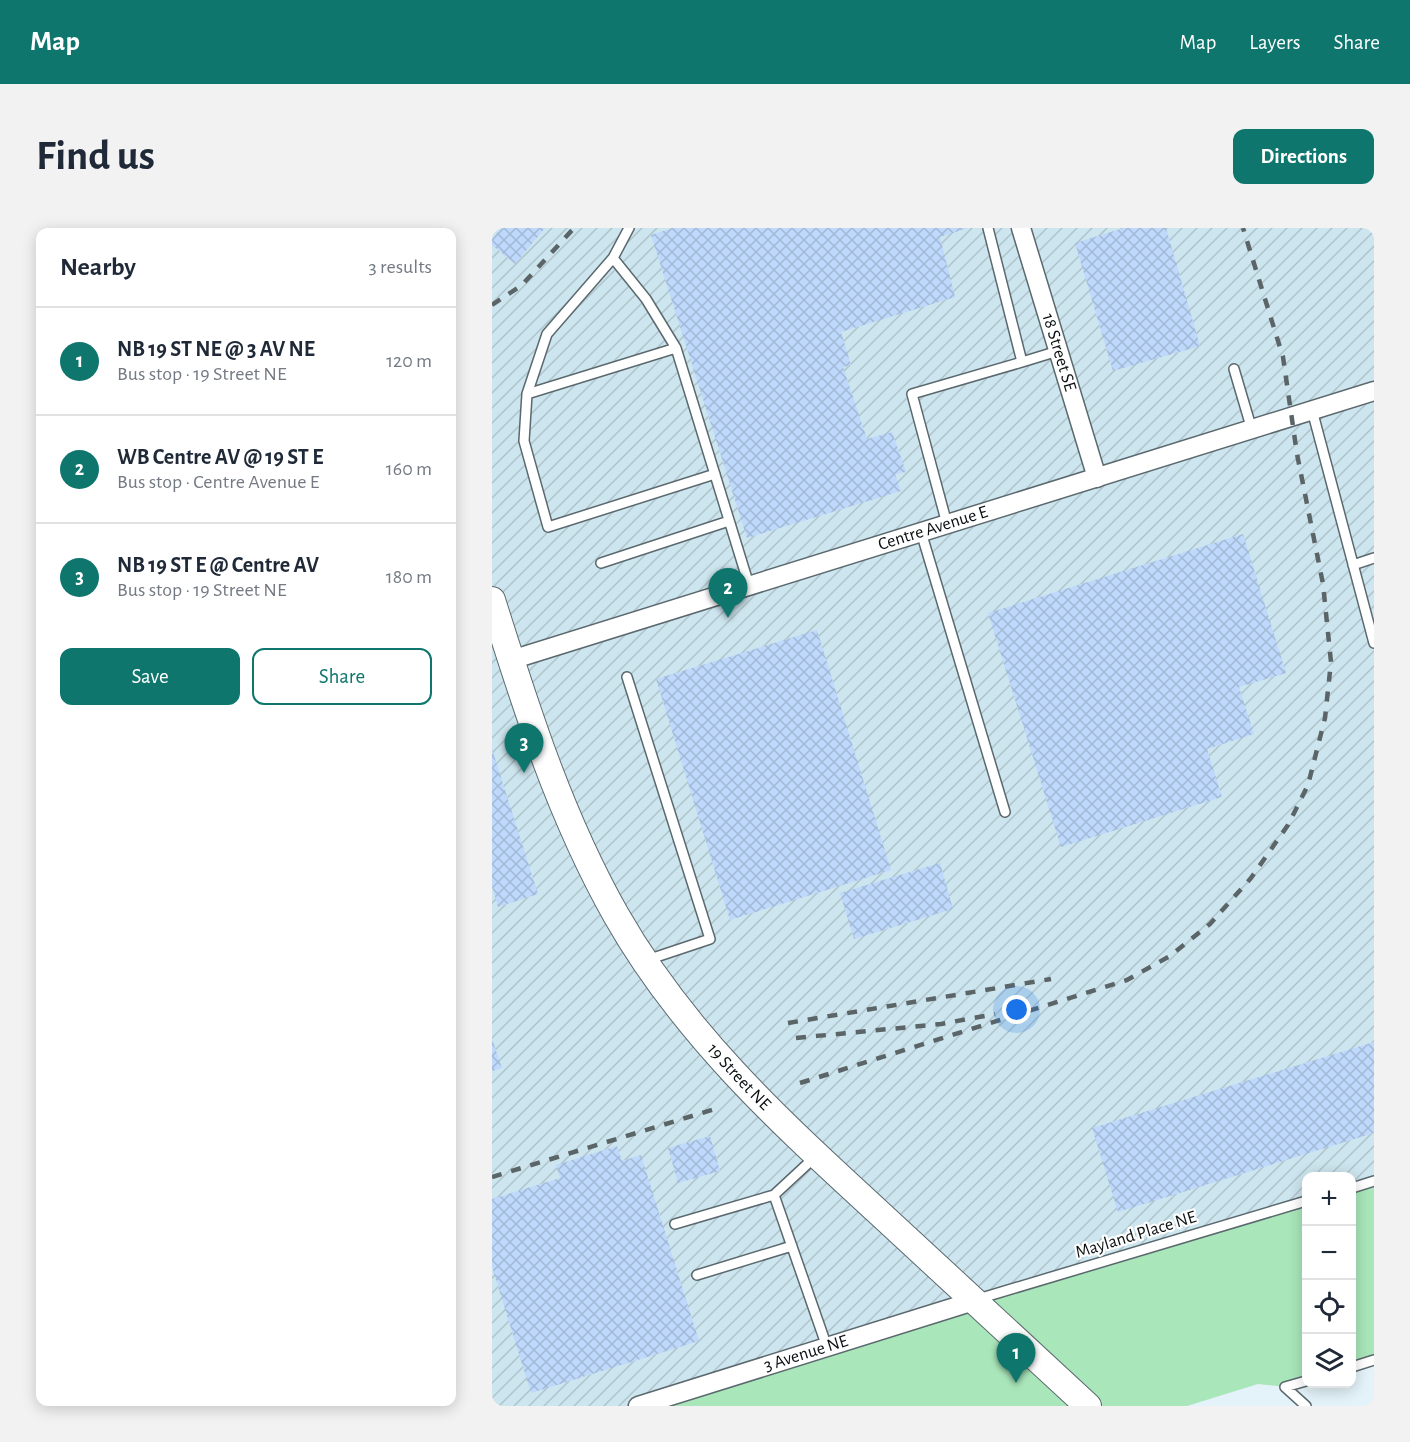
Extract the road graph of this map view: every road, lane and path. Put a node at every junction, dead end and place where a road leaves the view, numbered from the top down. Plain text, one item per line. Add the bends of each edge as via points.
1 (629, 228) edge
2 (988, 228) edge
3 (1021, 228) edge
4 (613, 258) junction
5 (676, 348) junction
6 (1058, 351) junction
7 (1022, 362) junction
8 (1234, 369) dead end
9 (1374, 391) edge
10 (527, 394) junction
11 (1312, 410) junction
12 (1252, 430) junction
13 (715, 474) junction
14 (1097, 478) junction
15 (729, 521) junction
16 (947, 524) junction
17 (921, 532) junction
18 (1374, 558) edge
19 (601, 563) dead end
20 (1353, 565) junction
21 (749, 585) junction
22 (492, 600) edge
23 (1374, 643) edge
24 (501, 663) edge
25 (627, 677) dead end
26 (1005, 812) dead end
27 (645, 960) junction
28 (817, 1156) junction
29 (1374, 1181) edge
30 (1356, 1187) edge
31 (774, 1195) junction
32 (1302, 1202) edge
33 (675, 1224) dead end
34 (792, 1246) junction
35 (697, 1275) dead end
36 (974, 1300) junction
37 (827, 1347) junction
38 (1374, 1360) edge
39 (1356, 1366) edge
40 (1302, 1382) edge
41 (638, 1406) edge
42 (1088, 1406) edge
43 (1306, 1406) edge

1 - 4 lane
2 - 7 lane
3 - 6 street, 18 Street SE
4 - 5 lane via 646,299
4 - 10 lane via 547,334
5 - 10 lane
5 - 13 lane
6 - 7 lane
6 - 14 street, 18 Street SE
7 - 16 lane via 912,394
8 - 12 lane
9 - 11 street, Centre Avenue E
10 - 13 lane via 524,441 548,527
11 - 12 street, Centre Avenue E
11 - 20 lane
12 - 14 street, Centre Avenue E
13 - 15 lane
14 - 16 street, Centre Avenue E
15 - 19 lane
15 - 21 lane
16 - 17 street, Centre Avenue E
17 - 21 street, Centre Avenue E
17 - 26 lane
18 - 20 lane
20 - 23 lane
21 - 24 street, Centre Avenue E
22 - 24 street, 19 Street NE
24 - 27 street, 19 Street NE via 580,847
25 - 27 lane via 710,939
27 - 28 street, 19 Street NE via 717,1057
28 - 31 lane
28 - 36 street, 19 Street NE
29 - 30 lane
31 - 33 lane
31 - 34 lane
32 - 36 lane, Mayland Place NE
34 - 35 lane
34 - 37 lane
36 - 37 street, 3 Avenue NE
36 - 42 street, 19 Street NE
37 - 41 street, 3 Avenue NE
38 - 39 lane
40 - 43 lane via 1286,1387

